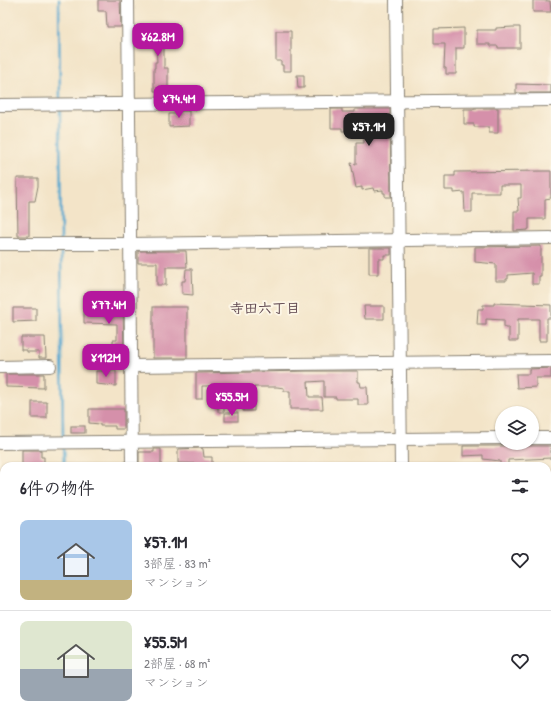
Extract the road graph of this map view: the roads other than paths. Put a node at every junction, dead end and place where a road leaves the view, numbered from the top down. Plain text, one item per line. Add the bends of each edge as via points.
1 (128, 0) edge
2 (396, 0) edge
3 (551, 100) edge
4 (398, 102) junction
5 (129, 104) junction
6 (0, 105) edge
7 (551, 238) edge
8 (398, 240) junction
9 (0, 244) edge
10 (130, 244) junction
11 (551, 361) edge
12 (400, 363) junction
13 (0, 366) edge
14 (50, 366) dead end
15 (130, 366) junction
16 (495, 438) edge
17 (539, 438) edge
18 (551, 438) edge
19 (401, 440) junction
20 (131, 442) junction
21 (0, 443) edge
22 (132, 462) edge
23 (401, 462) edge

1 - 5 street
2 - 4 street
3 - 4 street
4 - 5 street
4 - 8 street
5 - 6 street
5 - 10 street
7 - 8 street
8 - 10 street
8 - 12 street
9 - 10 street
10 - 15 street
11 - 12 street
12 - 15 street
12 - 19 street
13 - 14 street
15 - 20 street
16 - 19 street
17 - 18 street
19 - 20 street
19 - 23 street
20 - 21 street
20 - 22 street

